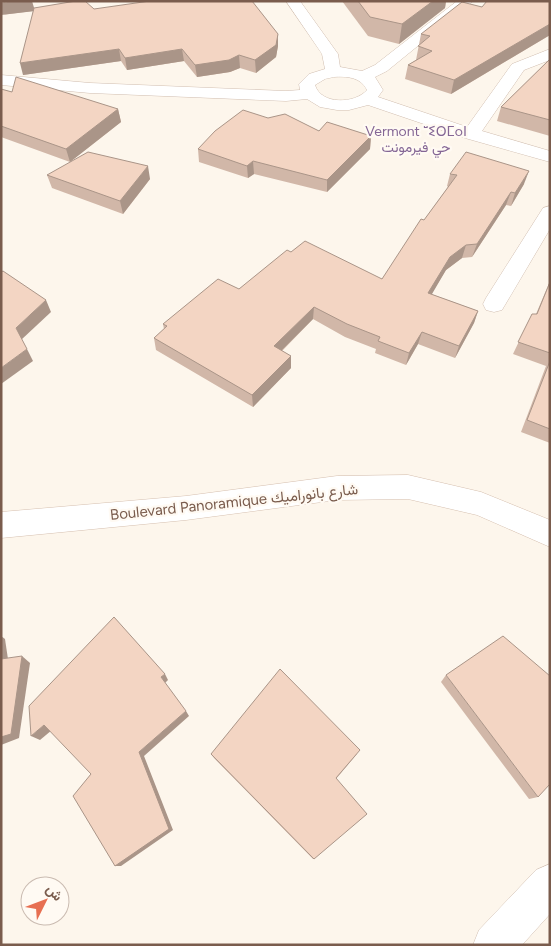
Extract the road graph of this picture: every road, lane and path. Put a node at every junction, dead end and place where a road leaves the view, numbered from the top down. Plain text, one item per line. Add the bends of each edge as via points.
1 (293, 1) edge
2 (466, 1) edge
3 (547, 57) edge
4 (333, 72) junction
5 (363, 77) junction
6 (1, 80) edge
7 (309, 94) junction
8 (368, 100) junction
9 (471, 134) junction
10 (550, 157) edge
11 (550, 212) edge
12 (494, 304) dead end
13 (1, 525) edge
14 (550, 534) edge
15 (550, 884) edge
16 (494, 945) edge

1 - 4 street via 330,54
2 - 5 street via 381,68
3 - 9 street via 518,67
4 - 5 street
4 - 7 street via 310,80 307,84
5 - 8 street via 373,85 374,90
6 - 7 street via 90,88 286,96
7 - 8 street via 336,105
8 - 9 street
9 - 10 street
11 - 12 street
13 - 14 street, Boulevard Panoramique شارع بانوراميك via 186,508 337,488 408,488 481,504
15 - 16 street

